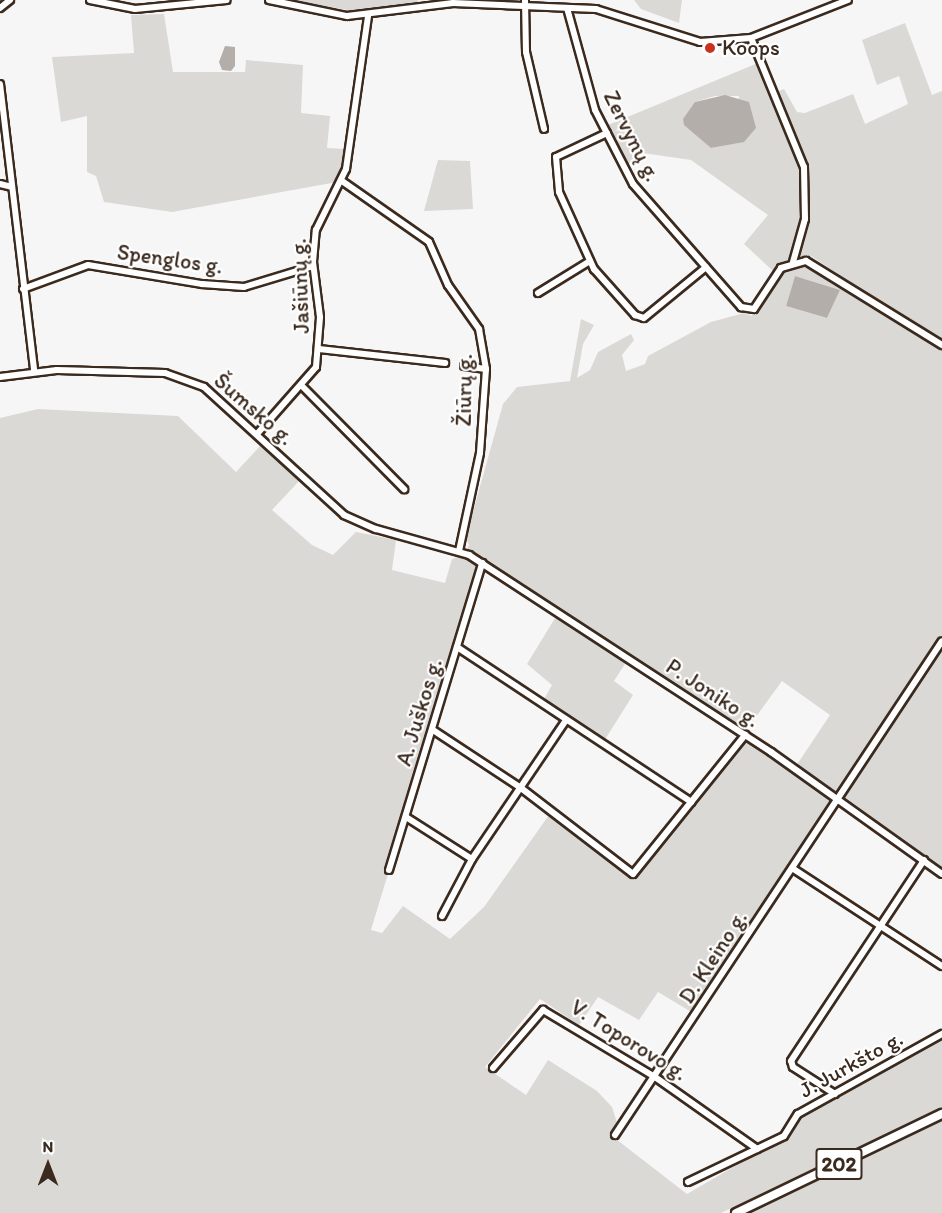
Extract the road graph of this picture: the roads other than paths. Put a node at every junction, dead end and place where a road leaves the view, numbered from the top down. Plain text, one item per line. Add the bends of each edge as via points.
1 (10, 0) edge
2 (90, 0) edge
3 (227, 0) edge
4 (269, 0) edge
5 (525, 0) edge
6 (848, 0) edge
7 (0, 8) edge
8 (526, 8) junction
9 (567, 8) junction
10 (368, 16) junction
11 (751, 38) junction
12 (0, 84) edge
13 (544, 129) dead end
14 (607, 133) junction
15 (342, 181) junction
16 (0, 184) edge
17 (12, 187) junction
18 (590, 261) junction
19 (789, 263) junction
20 (313, 266) junction
21 (706, 267) junction
22 (23, 289) junction
23 (538, 293) dead end
24 (942, 345) edge
25 (319, 349) junction
26 (445, 363) dead end
27 (464, 366) dead end
28 (486, 369) junction
29 (34, 371) junction
30 (0, 377) edge
31 (303, 387) junction
32 (257, 434) junction
33 (404, 489) dead end
34 (459, 551) junction
35 (482, 563) junction
36 (942, 641) edge
37 (457, 647) junction
38 (566, 720) junction
39 (433, 730) junction
40 (745, 735) junction
41 (520, 788) junction
42 (838, 798) junction
43 (691, 802) junction
44 (406, 817) junction
45 (472, 859) junction
46 (924, 860) junction
47 (792, 868) junction
48 (389, 870) dead end
49 (942, 874) edge
50 (442, 916) dead end
51 (883, 926) junction
52 (942, 966) edge
53 (942, 1034) edge
54 (493, 1068) dead end
55 (655, 1077) junction
56 (835, 1094) junction
57 (942, 1114) edge
58 (615, 1136) dead end
59 (757, 1149) junction
60 (688, 1182) dead end
61 (736, 1213) edge

1 - 7 street
2 - 3 street via 135,9
4 - 10 street via 325,14
5 - 8 street
6 - 11 street
8 - 9 street
8 - 10 street via 453,3
8 - 13 street via 526,52
9 - 11 street via 613,12 693,42
9 - 14 street, Zervynų g. via 587,85
10 - 15 street, Jašiūnų g.
11 - 19 street via 804,167 805,219
12 - 17 street
14 - 18 street via 558,152 559,192
14 - 21 street, Zervynų g. via 638,190
15 - 20 street, Jašiūnų g. via 319,216
15 - 28 street, Žiūrų g. via 429,242 448,285 477,323
16 - 17 street
17 - 22 street
18 - 21 street via 635,315 644,318
18 - 23 street
19 - 21 street, Zervynų g. via 750,310 733,299
19 - 24 street via 812,263
20 - 22 street, Spenglos g. via 244,286 88,265
20 - 25 street, Jašiūnų g. via 320,299
22 - 29 street
25 - 26 street
25 - 31 street, Jašiūnų g. via 316,367
27 - 28 street
28 - 34 street, Žiūrų g. via 477,475
29 - 30 street, Šumsko g.
29 - 32 street, Šumsko g. via 176,375 213,393
31 - 32 street, Jašiūnų g.
31 - 33 street
32 - 34 street, Šumsko g. via 344,515 376,530
34 - 35 street, P. Joniko g.
35 - 37 street, A. Juškos g.
35 - 40 street, P. Joniko g.
36 - 42 street, D. Kleino g.
37 - 38 street
37 - 39 street, A. Juškos g.
38 - 41 street
38 - 43 street
39 - 41 street
39 - 44 street, A. Juškos g.
40 - 42 street, P. Joniko g.
40 - 43 street
41 - 43 street via 633,874
41 - 45 street
42 - 46 street, P. Joniko g.
42 - 47 street, D. Kleino g.
44 - 45 street
44 - 48 street, A. Juškos g.
45 - 50 street
46 - 49 street, P. Joniko g.
46 - 51 street
47 - 51 street
47 - 55 street, D. Kleino g.
51 - 52 street
51 - 56 street via 791,1061 793,1067
53 - 56 street, J. Jurkšto g.
54 - 55 street, V. Toporovo g. via 523,1028 543,1010
55 - 58 street, D. Kleino g.
55 - 59 street, V. Toporovo g.
56 - 59 street, J. Jurkšto g. via 798,1114 788,1133
57 - 61 main road, 202
59 - 60 street, J. Jurkšto g.

